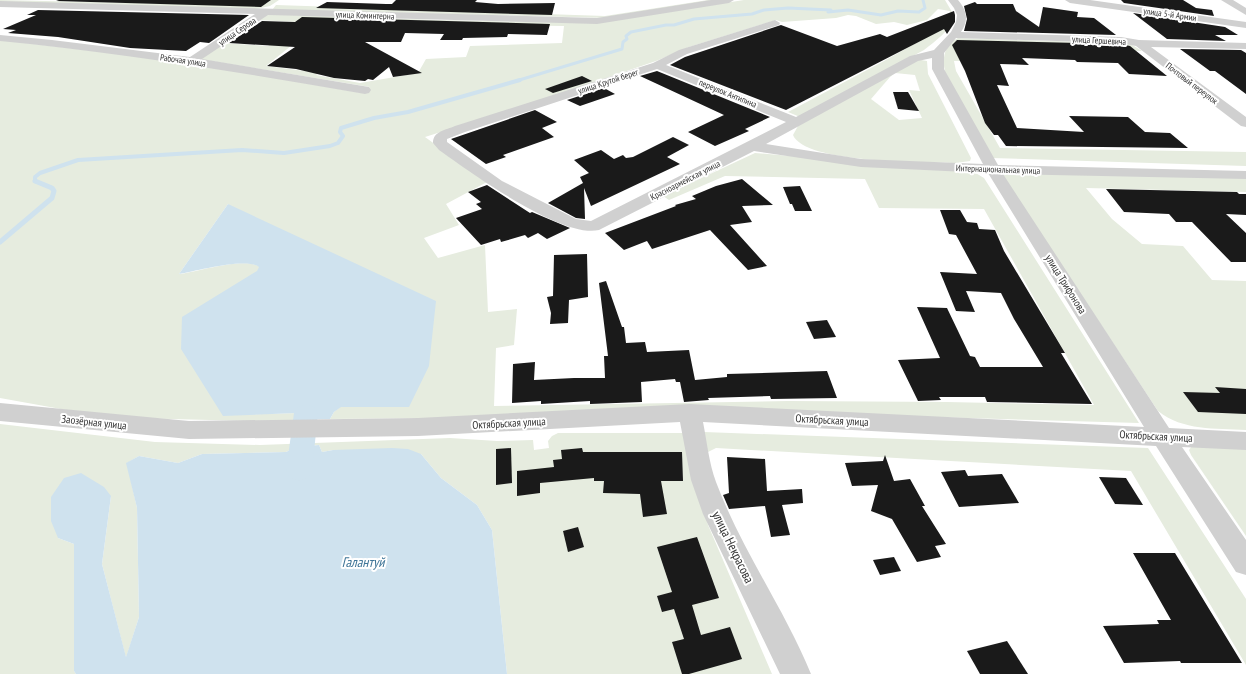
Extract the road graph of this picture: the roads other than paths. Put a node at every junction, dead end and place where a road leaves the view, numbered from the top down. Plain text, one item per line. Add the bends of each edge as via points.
1 (282, 0) edge
2 (729, 0) edge
3 (953, 0) edge
4 (1070, 0) edge
5 (1226, 0) edge
6 (0, 4) edge
7 (265, 12) junction
8 (1246, 12) edge
9 (775, 23) dead end
10 (1246, 25) edge
11 (952, 35) junction
12 (0, 38) edge
13 (1139, 43) junction
14 (1246, 46) edge
15 (938, 53) junction
16 (192, 61) junction
17 (657, 65) junction
18 (365, 90) dead end
19 (798, 122) junction
20 (1246, 123) edge
21 (440, 138) joint
22 (752, 146) junction
23 (993, 169) junction
24 (1246, 175) edge
25 (0, 412) edge
26 (690, 413) junction
27 (418, 427) joint
28 (1162, 436) junction
29 (1246, 441) edge
30 (1246, 563) edge
31 (796, 674) edge

1 - 7 street, улица Серова
2 - 7 street, улица Коминтерна via 596,21
3 - 11 street via 960,7 963,18 961,26
4 - 10 street, улица 5-й Армии
5 - 8 street
6 - 7 street, улица Коминтерна
7 - 16 street, улица Серова
9 - 17 street, улица Крутой берег via 683,52
11 - 13 street, улица Гершевича via 1121,40
11 - 15 street
12 - 16 street, Рабочая улица
13 - 14 street, улица Гершевича
13 - 20 street, Почтовый переулок
15 - 19 street, Красноармейская улица via 914,58
15 - 23 street, улица Трифонова via 938,69
16 - 18 street, Рабочая улица
17 - 19 street, переулок Антипина
17 - 21 street, улица Крутой берег via 460,128
19 - 22 street, Красноармейская улица
21 - 22 street, Красноармейская улица via 440,143 444,147 497,184 572,222 594,226
22 - 23 street, Интернациональная улица via 860,162
23 - 24 street, Интернациональная улица
23 - 28 street, улица Трифонова
25 - 27 street, Заозёрная улица via 189,430
26 - 27 street, Октябрьская улица
26 - 28 street, Октябрьская улица
26 - 31 street, улица Некрасова via 703,480 716,514
28 - 29 street, Октябрьская улица
28 - 30 street, улица Трифонова

